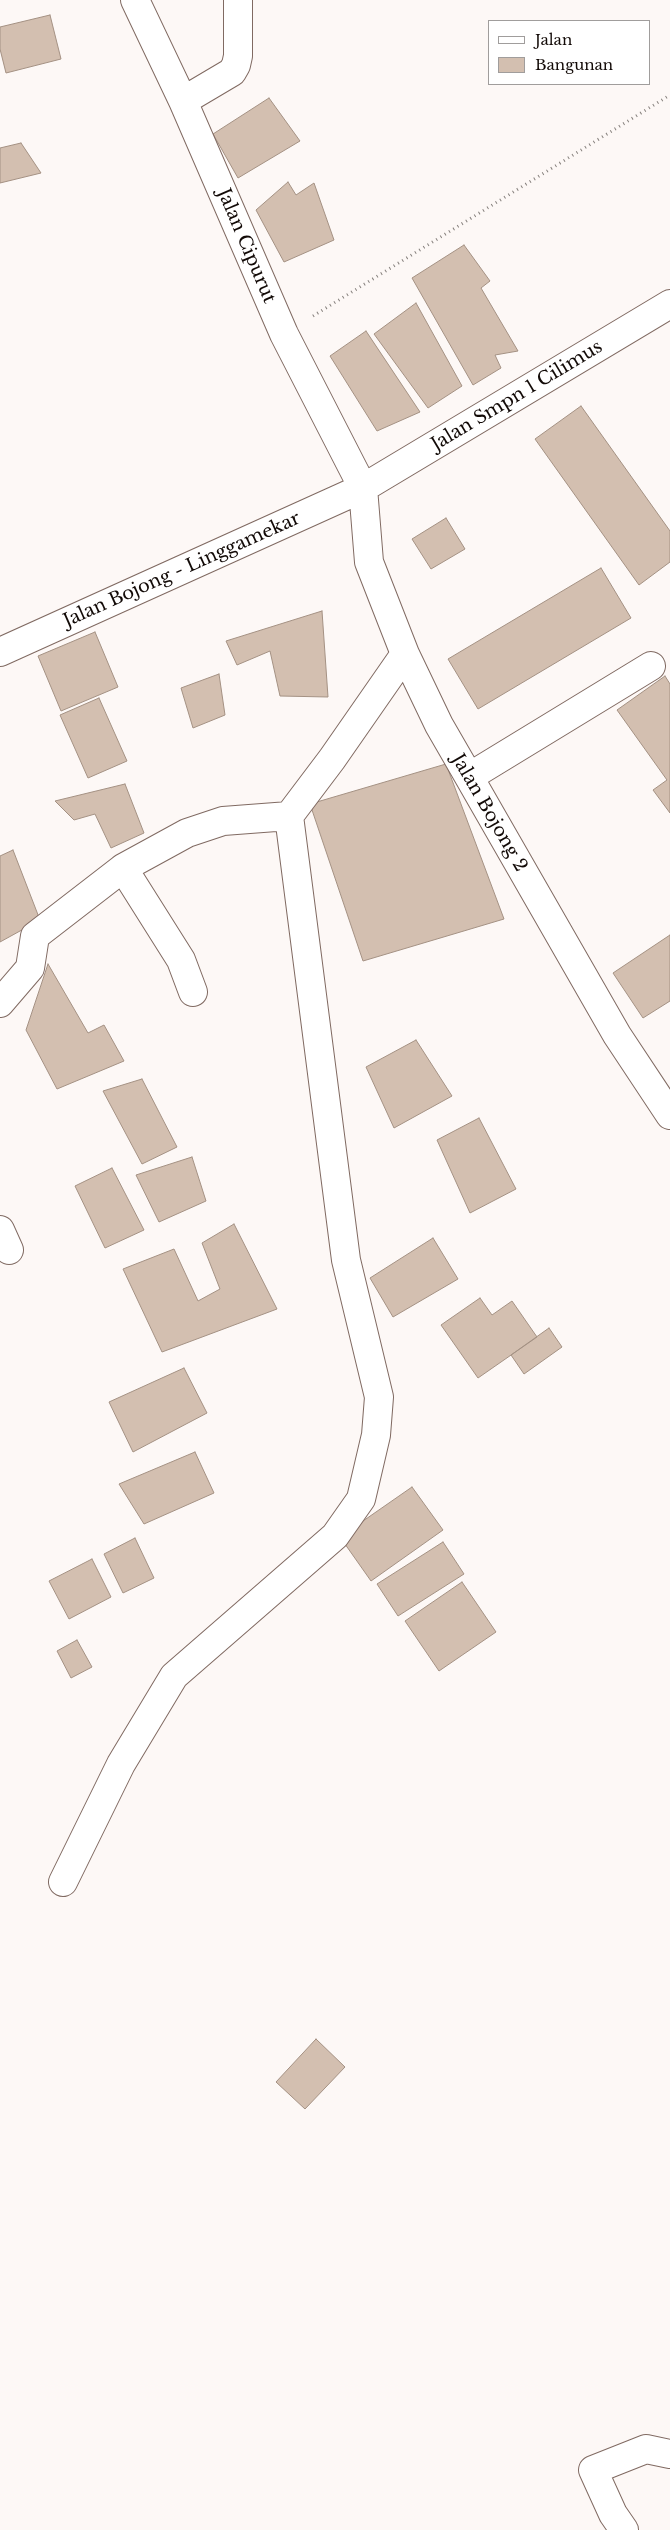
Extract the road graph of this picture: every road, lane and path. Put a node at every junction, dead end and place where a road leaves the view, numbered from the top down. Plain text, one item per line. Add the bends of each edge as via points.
1 (135, 0) edge
2 (238, 0) edge
3 (670, 95) edge
4 (183, 101) junction
5 (670, 304) edge
6 (284, 334) junction
7 (364, 488) junction
8 (0, 652) edge
9 (404, 654) junction
10 (651, 666) dead end
11 (468, 777) junction
12 (288, 816) junction
13 (123, 868) junction
14 (193, 992) dead end
15 (0, 1003) edge
16 (670, 1115) edge
17 (63, 1882) dead end
18 (670, 2454) edge
19 (624, 2530) edge

1 - 4 street, Jalan Cipurut
2 - 4 street via 236,66 232,72
3 - 6 path
4 - 6 street, Jalan Cipurut
5 - 7 street, Jalan Smpn 1 Cilimus
6 - 7 street, Jalan Cipurut
7 - 8 street, Jalan Bojong - Linggamekar
7 - 9 street, Jalan Bojong 2 via 369,562
9 - 11 street, Jalan Bojong 2
9 - 12 street via 332,759
10 - 11 street
11 - 16 street, Jalan Bojong 2 via 617,1035
12 - 13 street via 223,821 187,833
12 - 17 street via 346,1260 379,1397 376,1435 361,1498 335,1536 174,1676 121,1764
13 - 14 street via 181,960
13 - 15 street via 36,936 30,968
18 - 19 street via 646,2449 593,2470

